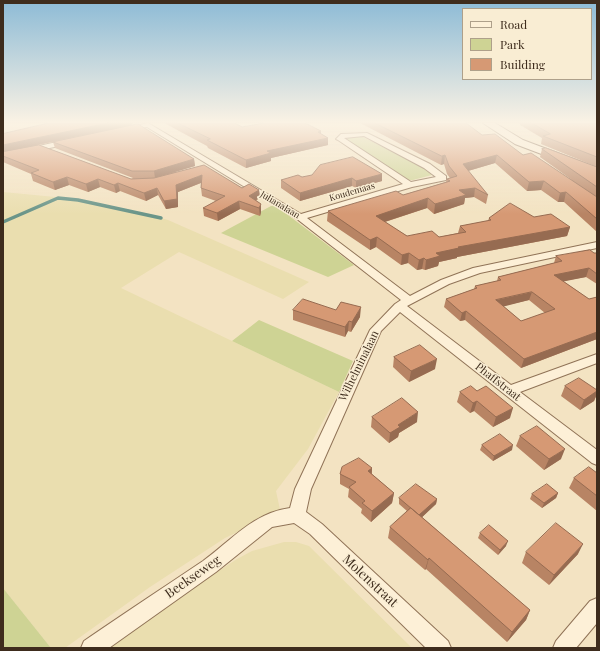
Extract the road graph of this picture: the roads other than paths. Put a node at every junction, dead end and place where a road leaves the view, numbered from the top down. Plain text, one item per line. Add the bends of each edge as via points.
1 (14, 153) edge
2 (191, 153) edge
3 (362, 153) edge
4 (403, 153) edge
5 (549, 153) edge
6 (3, 156) edge
7 (597, 172) edge
8 (410, 185) junction
9 (300, 217) junction
10 (597, 245) edge
11 (404, 303) junction
12 (597, 358) edge
13 (509, 391) junction
14 (597, 459) edge
15 (298, 515) junction
16 (597, 608) edge
17 (91, 648) edge
18 (441, 648) edge
19 (563, 648) edge

1 - 6 street
2 - 9 street, Julianalaan
3 - 8 street, Koudemaas
4 - 8 street, Koudemaas via 443,178
5 - 7 street
8 - 9 street, Koudemaas
9 - 11 street, Julianalaan
10 - 11 street, Wilhelminalaan via 477,270 445,282
11 - 13 street, Phaffstraat
11 - 15 street, Wilhelminalaan via 376,330 304,490
12 - 13 street
13 - 14 street, Phaffstraat
15 - 17 street, Beekseweg via 266,522 210,566
15 - 18 street, Molenstraat
16 - 19 street

